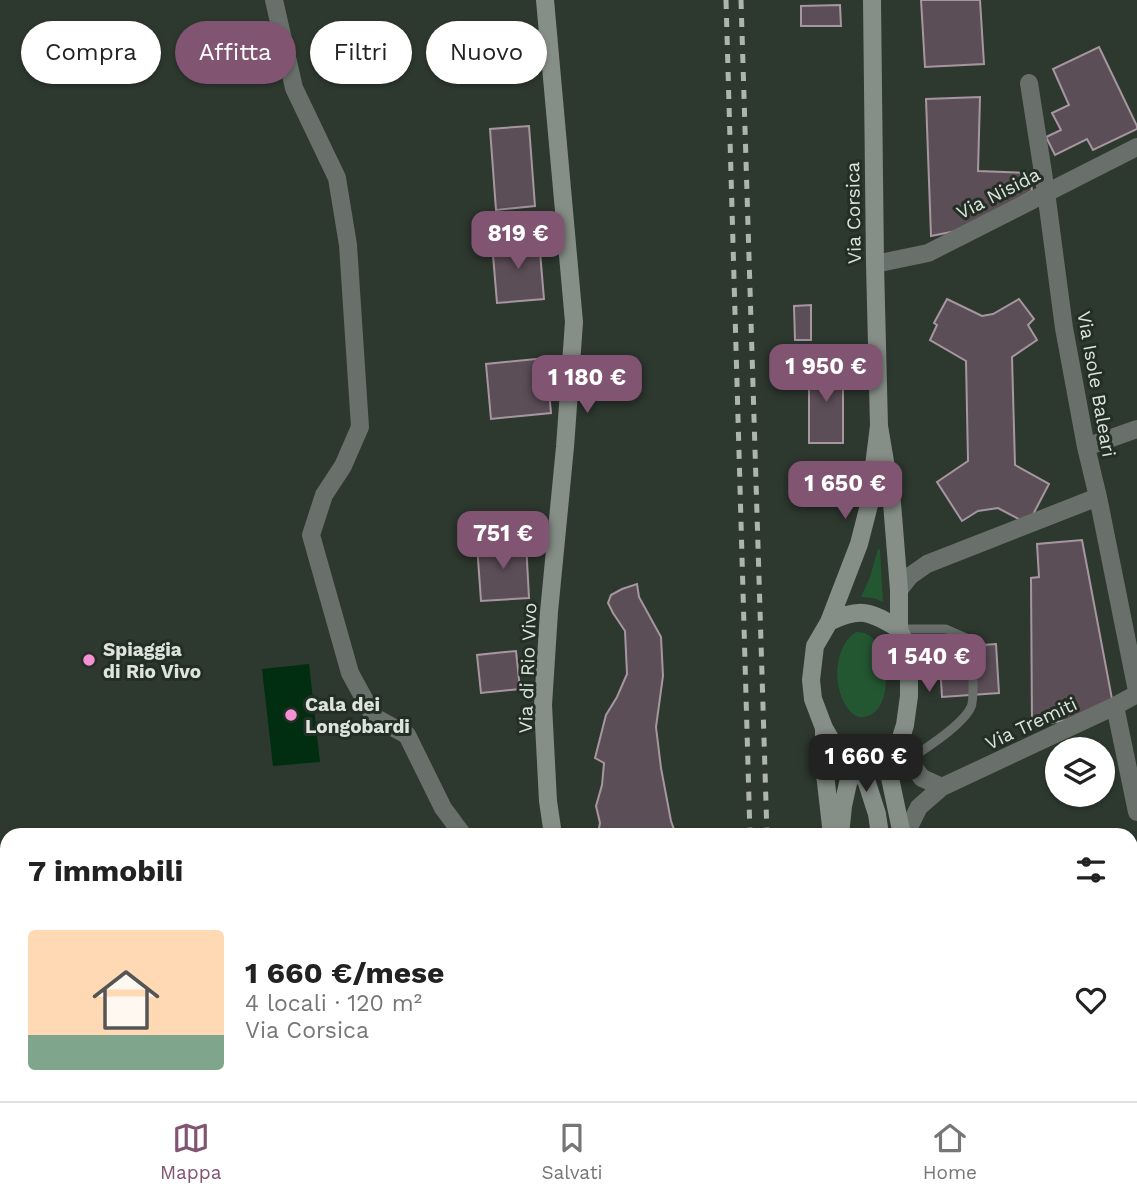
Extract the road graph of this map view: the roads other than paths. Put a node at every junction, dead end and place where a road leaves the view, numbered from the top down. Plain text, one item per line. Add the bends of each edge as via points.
1 (274, 0) edge
2 (545, 0) edge
3 (872, 0) edge
4 (1029, 83) dead end
5 (1137, 147) edge
6 (1046, 191) junction
7 (875, 264) junction
8 (879, 426) junction
9 (1137, 429) edge
10 (1086, 447) junction
11 (1098, 497) junction
12 (900, 590) junction
13 (829, 622) junction
14 (899, 629) junction
15 (1137, 692) edge
16 (1115, 706) junction
17 (824, 728) junction
18 (896, 746) junction
19 (908, 760) junction
20 (860, 761) junction
21 (942, 787) junction
22 (1137, 812) edge
23 (877, 814) junction
24 (458, 828) edge
25 (552, 828) edge
26 (838, 828) edge
27 (838, 828) edge
28 (839, 828) edge
29 (879, 828) edge
30 (902, 828) edge
31 (907, 828) edge

1 - 24 street via 294,88 337,177 348,245 360,427 324,495 311,535 350,673 374,717 407,735
2 - 25 main road, Via di Rio Vivo via 575,322 543,705
3 - 7 main road, Via Corsica
4 - 6 street, Via Isole Baleari
5 - 6 street, Via Nisida
6 - 7 street, Via Nisida via 928,253
6 - 10 street, Via Isole Baleari
7 - 8 main road, Via Corsica
8 - 12 main road, Via Corsica
8 - 13 main road, Via Corsica via 869,505
9 - 10 street
10 - 11 street, Via Isole Baleari
11 - 12 street via 926,564
11 - 15 street, Via Isole Baleari
12 - 14 main road, Via Corsica
13 - 14 main road via 862,611
13 - 17 main road, Via Corsica via 815,646 811,680
14 - 18 main road, Via Corsica via 908,654 909,696
14 - 19 lane via 946,629 971,640 972,705 942,738
15 - 16 street, Via Tremiti
16 - 21 street, Via Tremiti
16 - 22 street
17 - 20 main road, Via Corsica via 832,742
17 - 26 main road via 824,765
18 - 19 street
18 - 20 main road via 879,758
18 - 30 main road, Via Corsica via 889,773
19 - 21 street via 922,778
20 - 23 main road
20 - 27 main road via 848,783
21 - 31 street, Via Tremiti via 919,807
23 - 28 main road via 858,806 848,811
23 - 29 main road

